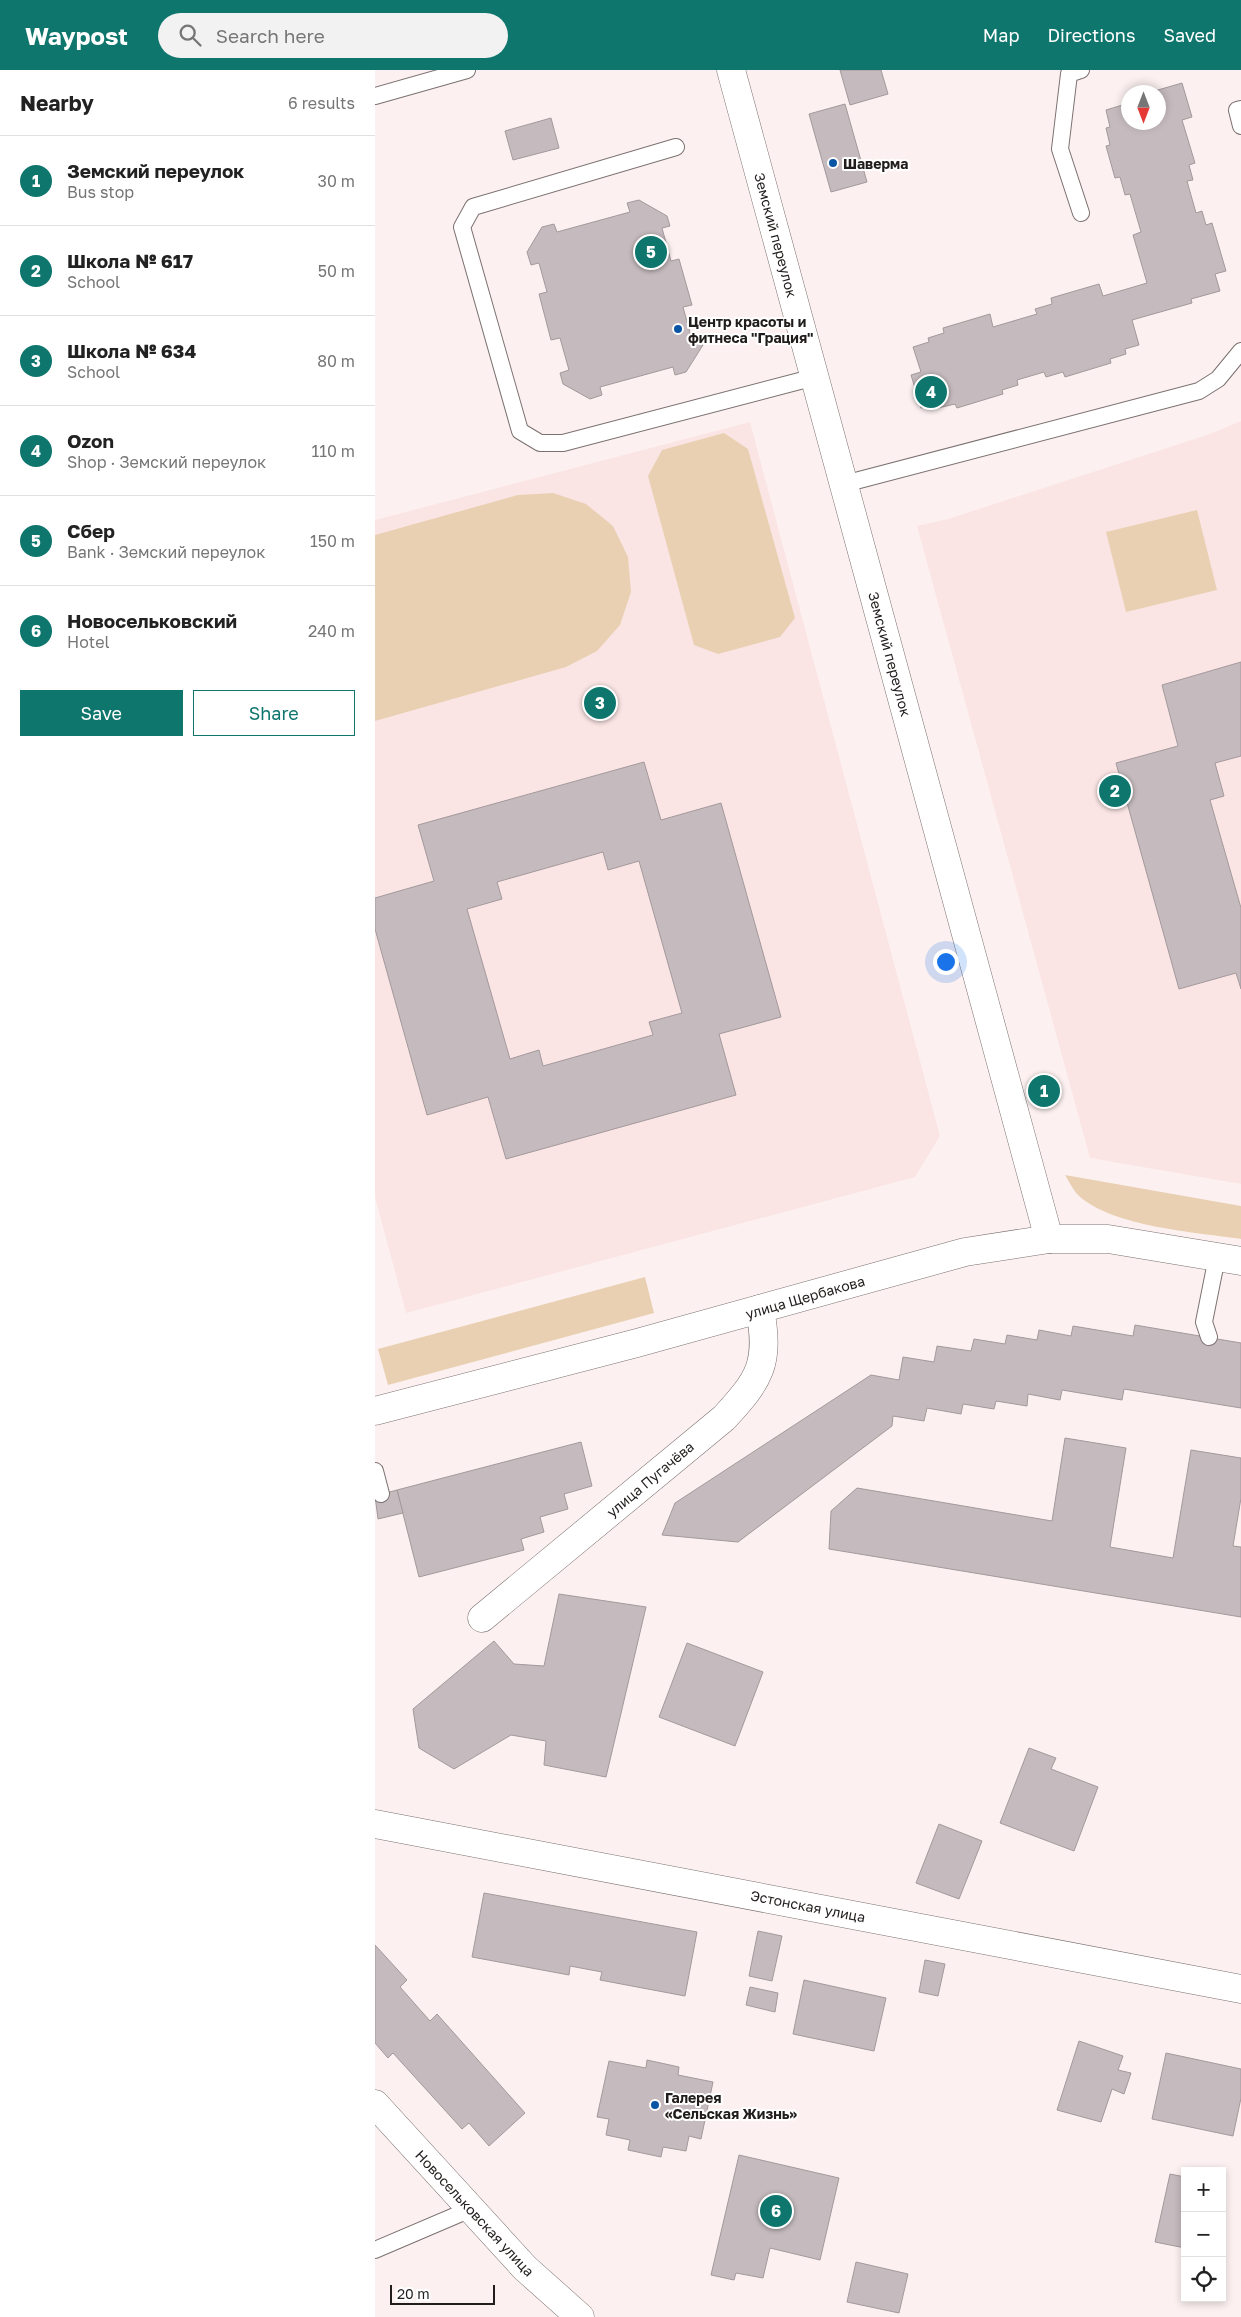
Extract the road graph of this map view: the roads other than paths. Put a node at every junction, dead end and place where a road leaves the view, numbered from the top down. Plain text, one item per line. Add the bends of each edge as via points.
1 (467, 70) edge
2 (731, 70) edge
3 (1081, 70) edge
4 (375, 96) edge
5 (1241, 109) edge
6 (1241, 126) edge
7 (676, 148) dead end
8 (1081, 213) dead end
9 (1241, 351) edge
10 (815, 377) junction
11 (844, 484) junction
12 (1049, 1238) junction
13 (1229, 1259) edge
14 (760, 1310) junction
15 (1209, 1337) dead end
16 (375, 1411) edge
17 (375, 1471) edge
18 (381, 1494) dead end
19 (482, 1618) dead end
20 (375, 1824) edge
21 (1241, 1989) edge
22 (375, 2104) edge
23 (471, 2209) junction
24 (375, 2250) edge
25 (580, 2317) edge

1 - 4 lane
2 - 10 street, Земский переулок
3 - 8 lane via 1069,74 1060,149
5 - 6 lane via 1237,110
7 - 10 lane via 473,207 462,227 520,431 540,443 563,443
9 - 11 lane via 1218,379 1199,391
10 - 11 street, Земский переулок
11 - 12 street, Земский переулок
12 - 13 street, улица Щербакова via 1108,1238
12 - 14 street, улица Щербакова via 965,1252
13 - 15 lane via 1204,1322
14 - 16 street, улица Щербакова
14 - 19 street, улица Пугачёва via 765,1338 762,1366 745,1394 724,1418
17 - 18 lane
20 - 21 street, Эстонская улица
22 - 23 street, Новосельковская улица
23 - 24 lane
23 - 25 street, Новосельковская улица via 525,2268

